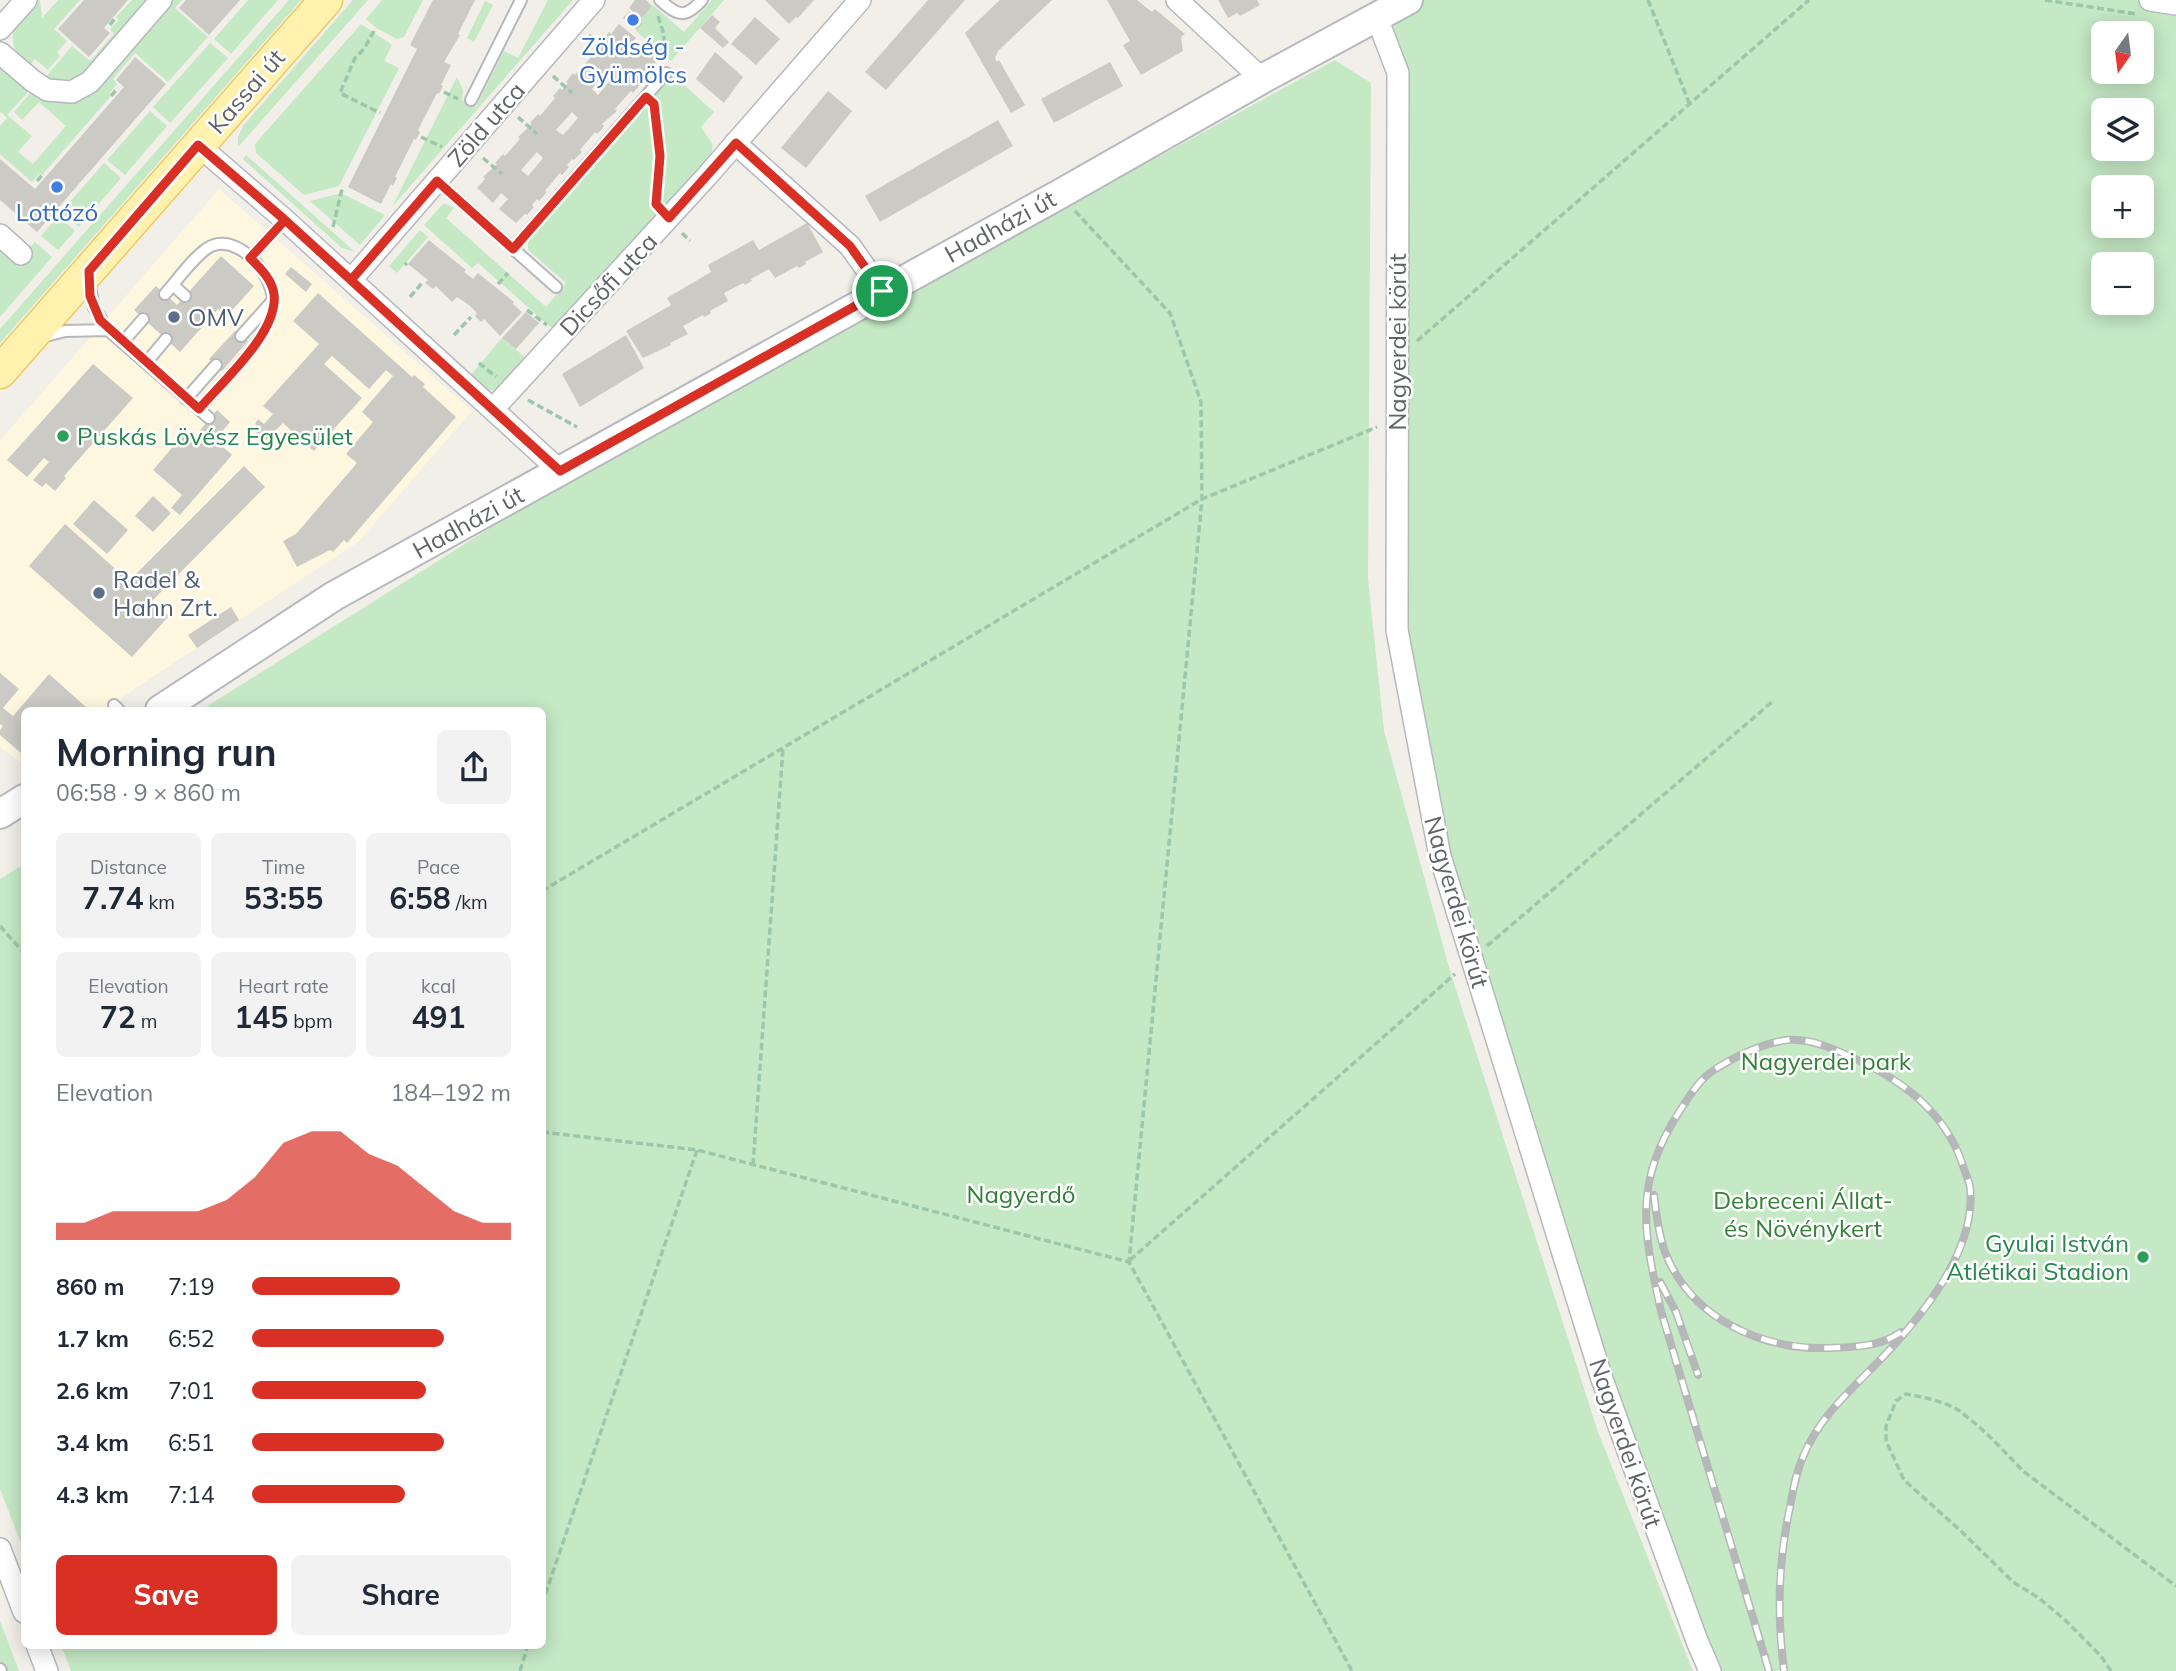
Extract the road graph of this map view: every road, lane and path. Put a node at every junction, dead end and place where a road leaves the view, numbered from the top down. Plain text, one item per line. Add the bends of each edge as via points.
1 (26, 0) edge
2 (161, 0) edge
3 (326, 0) edge
4 (521, 0) edge
5 (594, 0) edge
6 (702, 0) edge
7 (860, 0) edge
8 (1177, 0) edge
9 (1408, 0) edge
10 (1648, 0) edge
11 (1809, 0) edge
12 (2045, 0) edge
13 (658, 4) edge
14 (2176, 4) edge
15 (2143, 7) edge
16 (117, 18) dead end
17 (1377, 18) junction
18 (110, 25) dead end
19 (0, 29) edge
20 (374, 31) dead end
21 (589, 35) dead end
22 (0, 52) edge
23 (608, 52) dead end
24 (664, 59) dead end
25 (666, 73) dead end
26 (553, 76) dead end
27 (1262, 79) junction
28 (118, 89) dead end
29 (572, 93) dead end
30 (111, 96) dead end
31 (646, 97) junction
32 (471, 100) dead end
33 (1690, 105) junction
34 (380, 113) dead end
35 (518, 117) dead end
36 (537, 134) dead end
37 (421, 137) dead end
38 (736, 143) junction
39 (198, 145) junction
40 (447, 150) dead end
41 (483, 158) dead end
42 (502, 174) dead end
43 (42, 175) dead end
44 (37, 181) dead end
45 (437, 181) junction
46 (342, 189) dead end
47 (1060, 194) junction
48 (669, 218) junction
49 (285, 220) junction
50 (333, 227) dead end
51 (0, 236) edge
52 (690, 241) dead end
53 (513, 249) junction
54 (21, 254) dead end
55 (250, 258) junction
56 (89, 271) junction
57 (508, 273) dead end
58 (351, 280) junction
59 (422, 284) dead end
60 (498, 284) dead end
61 (556, 287) dead end
62 (882, 291) junction
63 (185, 296) dead end
64 (410, 297) dead end
65 (274, 299) junction
66 (471, 317) dead end
67 (144, 319) dead end
68 (108, 330) junction
69 (454, 335) dead end
70 (241, 336) dead end
71 (166, 339) dead end
72 (26, 342) junction
73 (122, 342) junction
74 (1397, 359) junction
75 (146, 363) junction
76 (216, 365) dead end
77 (0, 372) edge
78 (187, 399) junction
79 (199, 409) junction
80 (493, 409) junction
81 (209, 418) dead end
82 (1397, 419) junction
83 (560, 471) junction
84 (1202, 499) junction
85 (1772, 702) dead end
86 (165, 707) edge
87 (783, 748) junction
88 (21, 801) edge
89 (0, 814) edge
90 (546, 889) edge
91 (0, 926) edge
92 (21, 950) edge
93 (1472, 959) junction
94 (546, 1132) edge
95 (697, 1150) junction
96 (753, 1165) junction
97 (1129, 1262) junction
98 (0, 1549) edge
99 (2176, 1586) edge
100 (546, 1592) edge
101 (21, 1604) edge
102 (39, 1649) edge
103 (527, 1649) edge
104 (47, 1671) edge
105 (520, 1671) edge
106 (1352, 1671) edge
107 (1710, 1671) edge
108 (2111, 1671) edge

1 - 19 street
2 - 22 street via 90,82 72,92 47,90
3 - 39 main road, Kassai út
4 - 32 lane
5 - 45 street, Zöld utca
6 - 13 lane via 683,14
7 - 38 street, Dicsőfi utca
8 - 27 street
9 - 17 street, Hadházi út
10 - 33 path
11 - 33 path
12 - 15 path
13 - 24 path
14 - 15 street
16 - 18 path
17 - 27 street, Hadházi út
17 - 74 street, Nagyerdei körút via 1398,74
20 - 34 path via 355,58 341,93
21 - 23 path
25 - 31 lane
26 - 29 path
27 - 47 street, Hadházi út
28 - 30 path
31 - 48 path via 654,104 660,156 656,204
31 - 53 lane
33 - 74 path
35 - 36 path
37 - 40 path
38 - 48 street, Dicsőfi utca
38 - 62 street via 850,246
39 - 49 street
39 - 56 main road, Kassai út
41 - 42 path
43 - 44 path
45 - 53 lane
45 - 58 street, Zöld utca
46 - 50 path
47 - 62 street, Hadházi út
47 - 84 path via 1170,313 1201,402
48 - 52 path
48 - 80 street, Dicsőfi utca
49 - 55 lane
49 - 58 street
51 - 54 street
53 - 61 lane
55 - 63 lane via 228,245 214,245 169,290
55 - 65 lane via 270,282
56 - 68 lane via 94,309
56 - 72 main road, Kassai út
57 - 60 path
58 - 80 street
59 - 64 path
62 - 83 street, Hadházi út
65 - 70 lane
65 - 79 lane via 258,340
66 - 69 path
67 - 73 lane
68 - 72 lane via 65,331
68 - 73 lane
71 - 75 lane
72 - 77 main road, Kassai út
73 - 75 lane
74 - 82 street, Nagyerdei körút
75 - 78 lane
76 - 78 lane
78 - 79 lane
79 - 81 lane
80 - 83 street
82 - 84 path
82 - 93 street, Nagyerdei körút via 1397,630 1440,856
83 - 86 street, Hadházi út via 334,596
84 - 87 path
84 - 97 path
85 - 93 path
87 - 90 path
87 - 96 path
88 - 89 street
91 - 92 path
93 - 97 path
93 - 107 street, Nagyerdei körút via 1602,1380
94 - 95 path
95 - 96 path
95 - 100 path
96 - 97 path
97 - 106 path
98 - 101 street
99 - 108 path via 2023,1471 1957,1409 1906,1394 1896,1401 1886,1426 1886,1441 1904,1480 2013,1582 2064,1619
102 - 104 street
103 - 105 path

